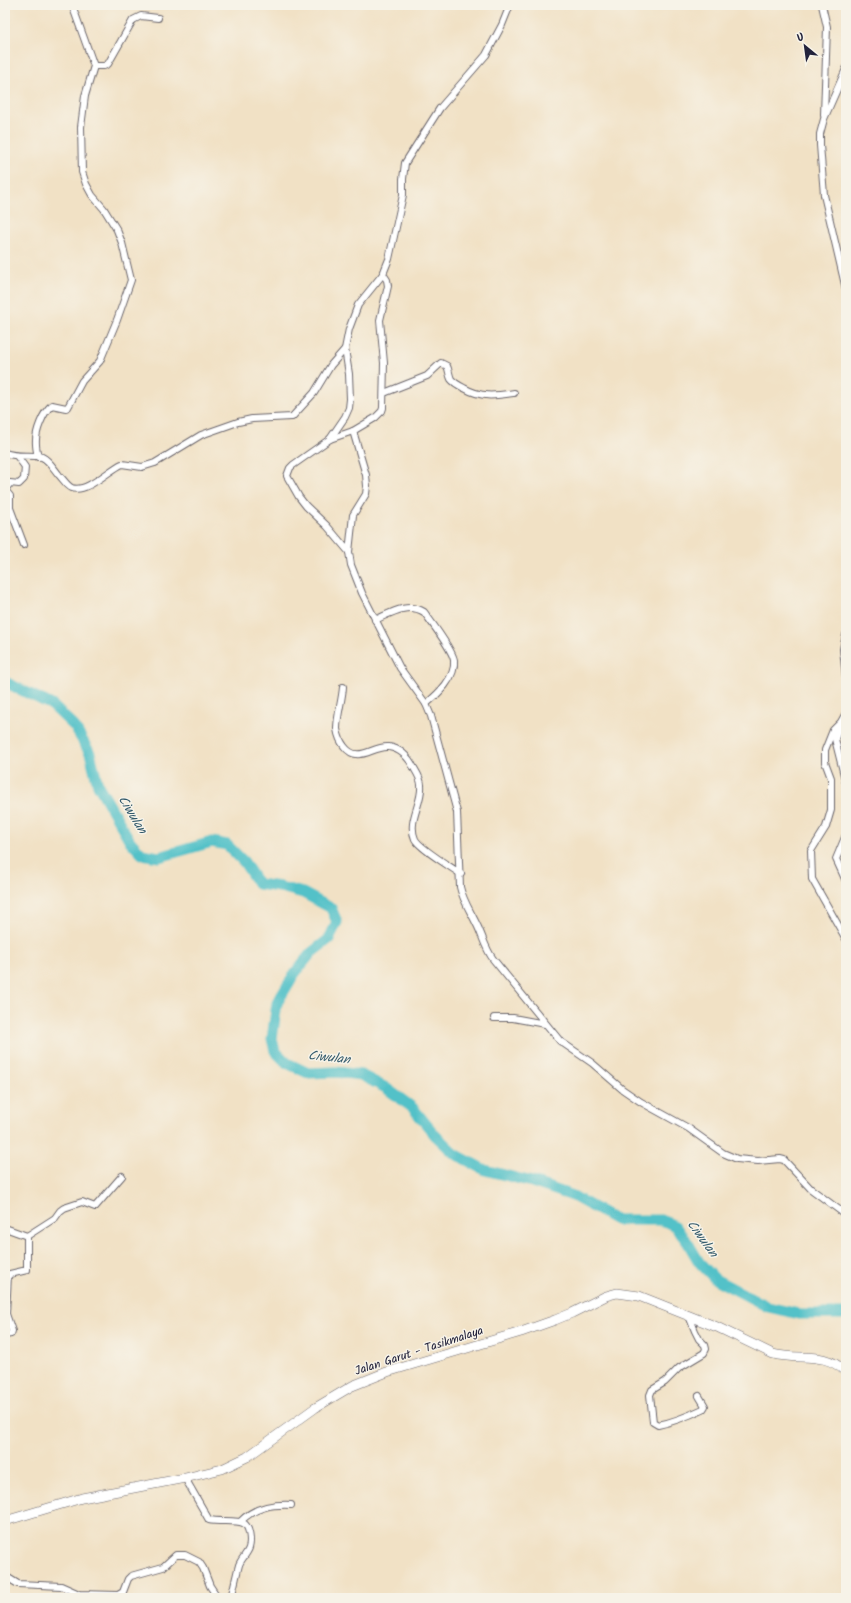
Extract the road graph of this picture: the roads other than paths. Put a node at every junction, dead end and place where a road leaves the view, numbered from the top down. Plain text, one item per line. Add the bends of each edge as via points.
1 (72, 5) edge
2 (510, 5) edge
3 (822, 5) edge
4 (158, 18) dead end
5 (94, 66) junction
6 (846, 70) edge
7 (824, 118) junction
8 (383, 274) junction
9 (846, 289) edge
10 (345, 349) junction
11 (384, 393) junction
12 (514, 393) dead end
13 (353, 431) junction
14 (330, 439) junction
15 (5, 452) edge
16 (16, 456) junction
17 (38, 457) junction
18 (5, 490) edge
19 (24, 545) dead end
20 (349, 552) junction
21 (375, 620) junction
22 (846, 635) edge
23 (846, 677) edge
24 (343, 687) dead end
25 (426, 704) junction
26 (846, 713) edge
27 (841, 722) junction
28 (846, 783) edge
29 (846, 835) edge
30 (461, 874) junction
31 (846, 881) edge
32 (846, 940) edge
33 (494, 1018) dead end
34 (545, 1024) junction
35 (122, 1176) dead end
36 (846, 1215) edge
37 (5, 1228) edge
38 (27, 1236) junction
39 (689, 1316) junction
40 (5, 1335) edge
41 (846, 1372) edge
42 (699, 1396) dead end
43 (185, 1478) junction
44 (291, 1505) dead end
45 (5, 1521) edge
46 (241, 1521) junction
47 (5, 1576) edge
48 (218, 1598) edge
49 (231, 1598) edge

1 - 5 street
2 - 8 street via 486,55 440,108 405,163 403,196 392,249
3 - 7 street via 827,27
4 - 5 street via 141,16 133,20 108,64
5 - 17 street via 84,100 81,126 82,172 92,195 117,230 131,280 98,364 82,382 68,407 54,405 46,412 36,439
6 - 7 street
7 - 9 street via 820,134 824,195
8 - 10 street via 358,305
8 - 11 street via 388,286 380,320
10 - 14 street via 349,374 349,408
10 - 17 street via 331,365 314,393 292,417 252,419 224,427 201,436 155,463 142,467 122,464 95,482 79,488 68,485 47,461
11 - 12 street via 427,376 441,363 447,366 455,382 471,392 488,396
11 - 13 street via 383,408 379,415
13 - 14 street
13 - 20 street via 367,486 366,494 353,515
14 - 20 street via 292,465 287,476 302,502
15 - 16 street
16 - 17 street
16 - 18 street via 25,467 24,479 19,484 10,483
18 - 19 street via 10,496 10,508
20 - 21 street via 354,573
21 - 25 street via 400,668
21 - 25 street via 406,607 419,609 424,612 448,647 454,661 451,675 439,692
22 - 23 street via 843,649
24 - 30 street via 337,730 343,746 357,754 389,747 405,755 421,784 421,795 413,826 415,839
25 - 30 street via 457,812
26 - 27 street
27 - 28 street via 835,739
27 - 32 street via 833,730 825,750 825,762 831,778 831,810 826,827 810,851 812,879
29 - 31 street via 836,859
30 - 34 street via 462,895 486,949
33 - 34 street via 513,1018
34 - 36 street via 560,1041 641,1102 737,1159 784,1160 812,1189
35 - 38 street via 96,1207 82,1202 64,1208 55,1218
37 - 38 street
38 - 40 street via 27,1270 9,1275 6,1314 12,1331 11,1334
39 - 41 main road, Jalan Garut - Tasikmalaya via 773,1354 824,1358 837,1363
39 - 42 street via 706,1349 652,1390 650,1395 653,1422 658,1425 677,1421 703,1409 705,1406
39 - 43 main road, Jalan Garut - Tasikmalaya via 639,1296 612,1294 555,1320 387,1372 352,1386 315,1408 247,1457 222,1469
43 - 45 main road, Jalan Garut - Tasikmalaya via 82,1498
43 - 46 street via 209,1520
44 - 46 street via 261,1508 248,1514
46 - 49 street via 248,1529 250,1544 240,1562
47 - 48 street via 18,1584 61,1586 79,1594 118,1595 123,1592 131,1576 163,1567 180,1554 199,1562

